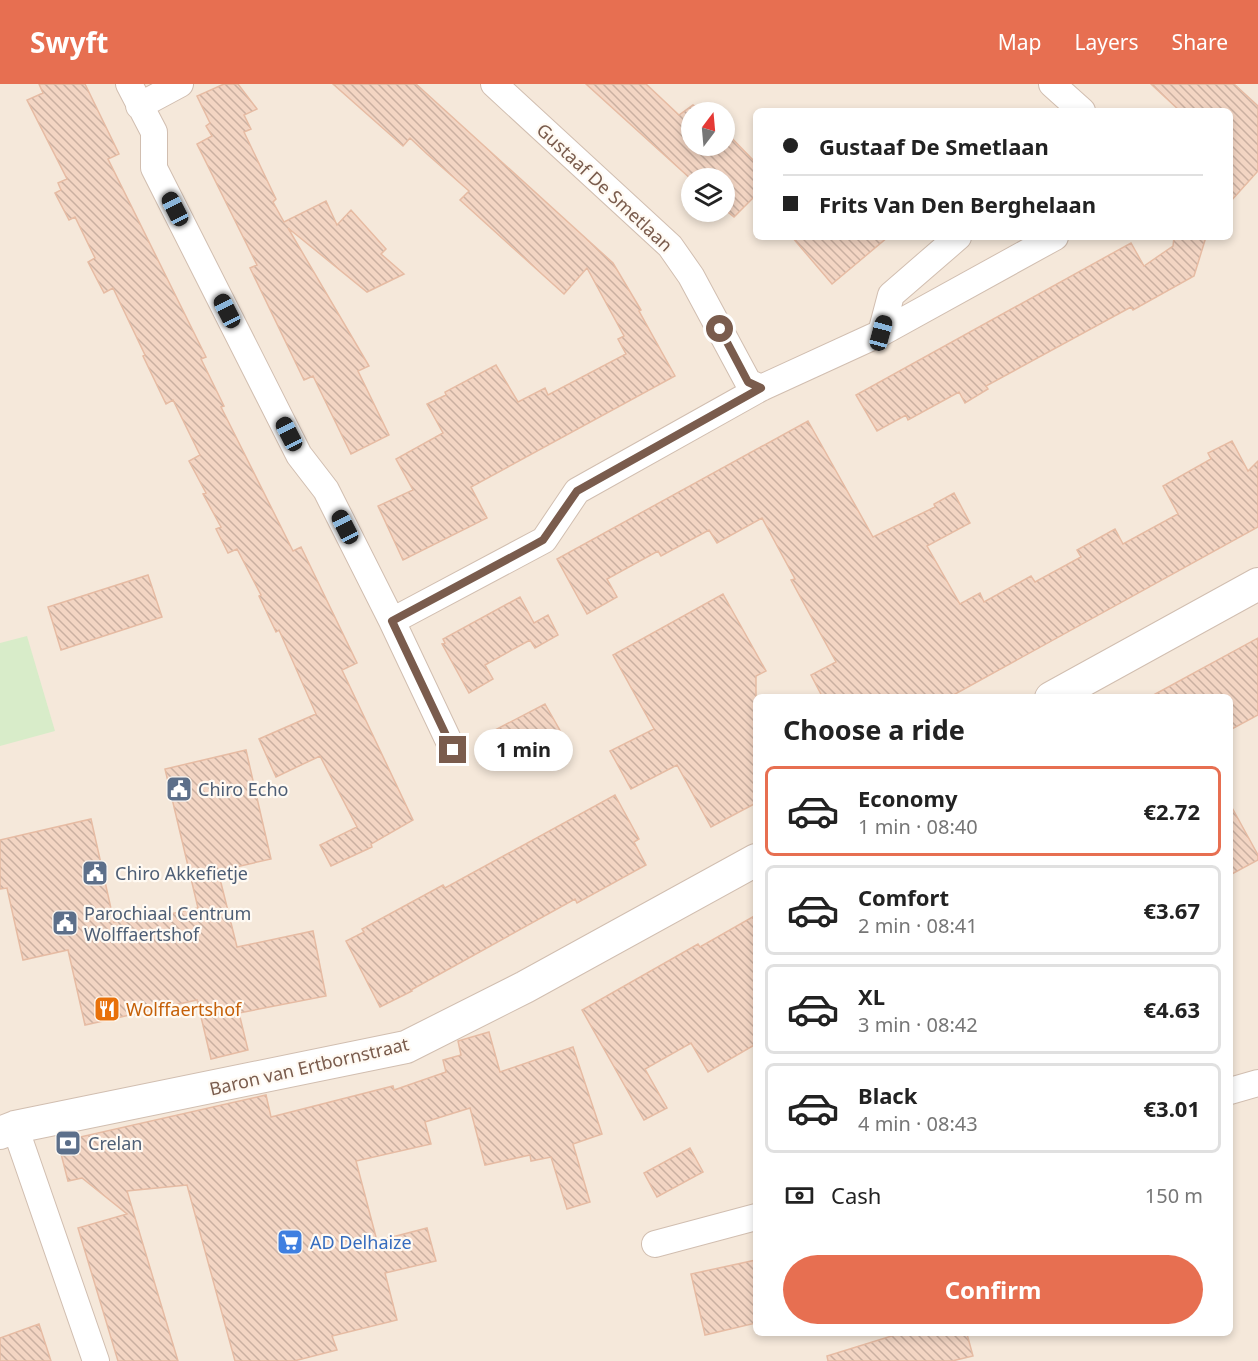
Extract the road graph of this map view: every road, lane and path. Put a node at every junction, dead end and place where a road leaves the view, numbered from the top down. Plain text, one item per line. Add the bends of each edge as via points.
1 (180, 84) edge
2 (494, 84) edge
3 (1052, 84) edge
4 (134, 95) edge
5 (1079, 108) edge
6 (955, 240) edge
7 (1050, 240) edge
8 (881, 333) junction
9 (761, 388) junction
10 (1258, 584) edge
11 (392, 621) junction
12 (1058, 694) edge
13 (453, 750) dead end
14 (753, 862) edge
15 (1258, 1083) edge
16 (1233, 1090) edge
17 (8, 1130) edge
18 (753, 1218) edge
19 (655, 1244) dead end
20 (96, 1361) edge

1 - 4 street
2 - 9 street, Gustaaf De Smetlaan via 670,246 691,276 748,382
3 - 5 street
4 - 11 street via 154,132 154,168 299,455 326,490
6 - 8 street via 891,295
7 - 8 street
8 - 9 street
9 - 11 street via 577,491 543,540
10 - 12 street
11 - 13 street
14 - 17 street, Baron van Ertbornstraat via 525,987 406,1047
15 - 16 street
17 - 20 street
18 - 19 street

